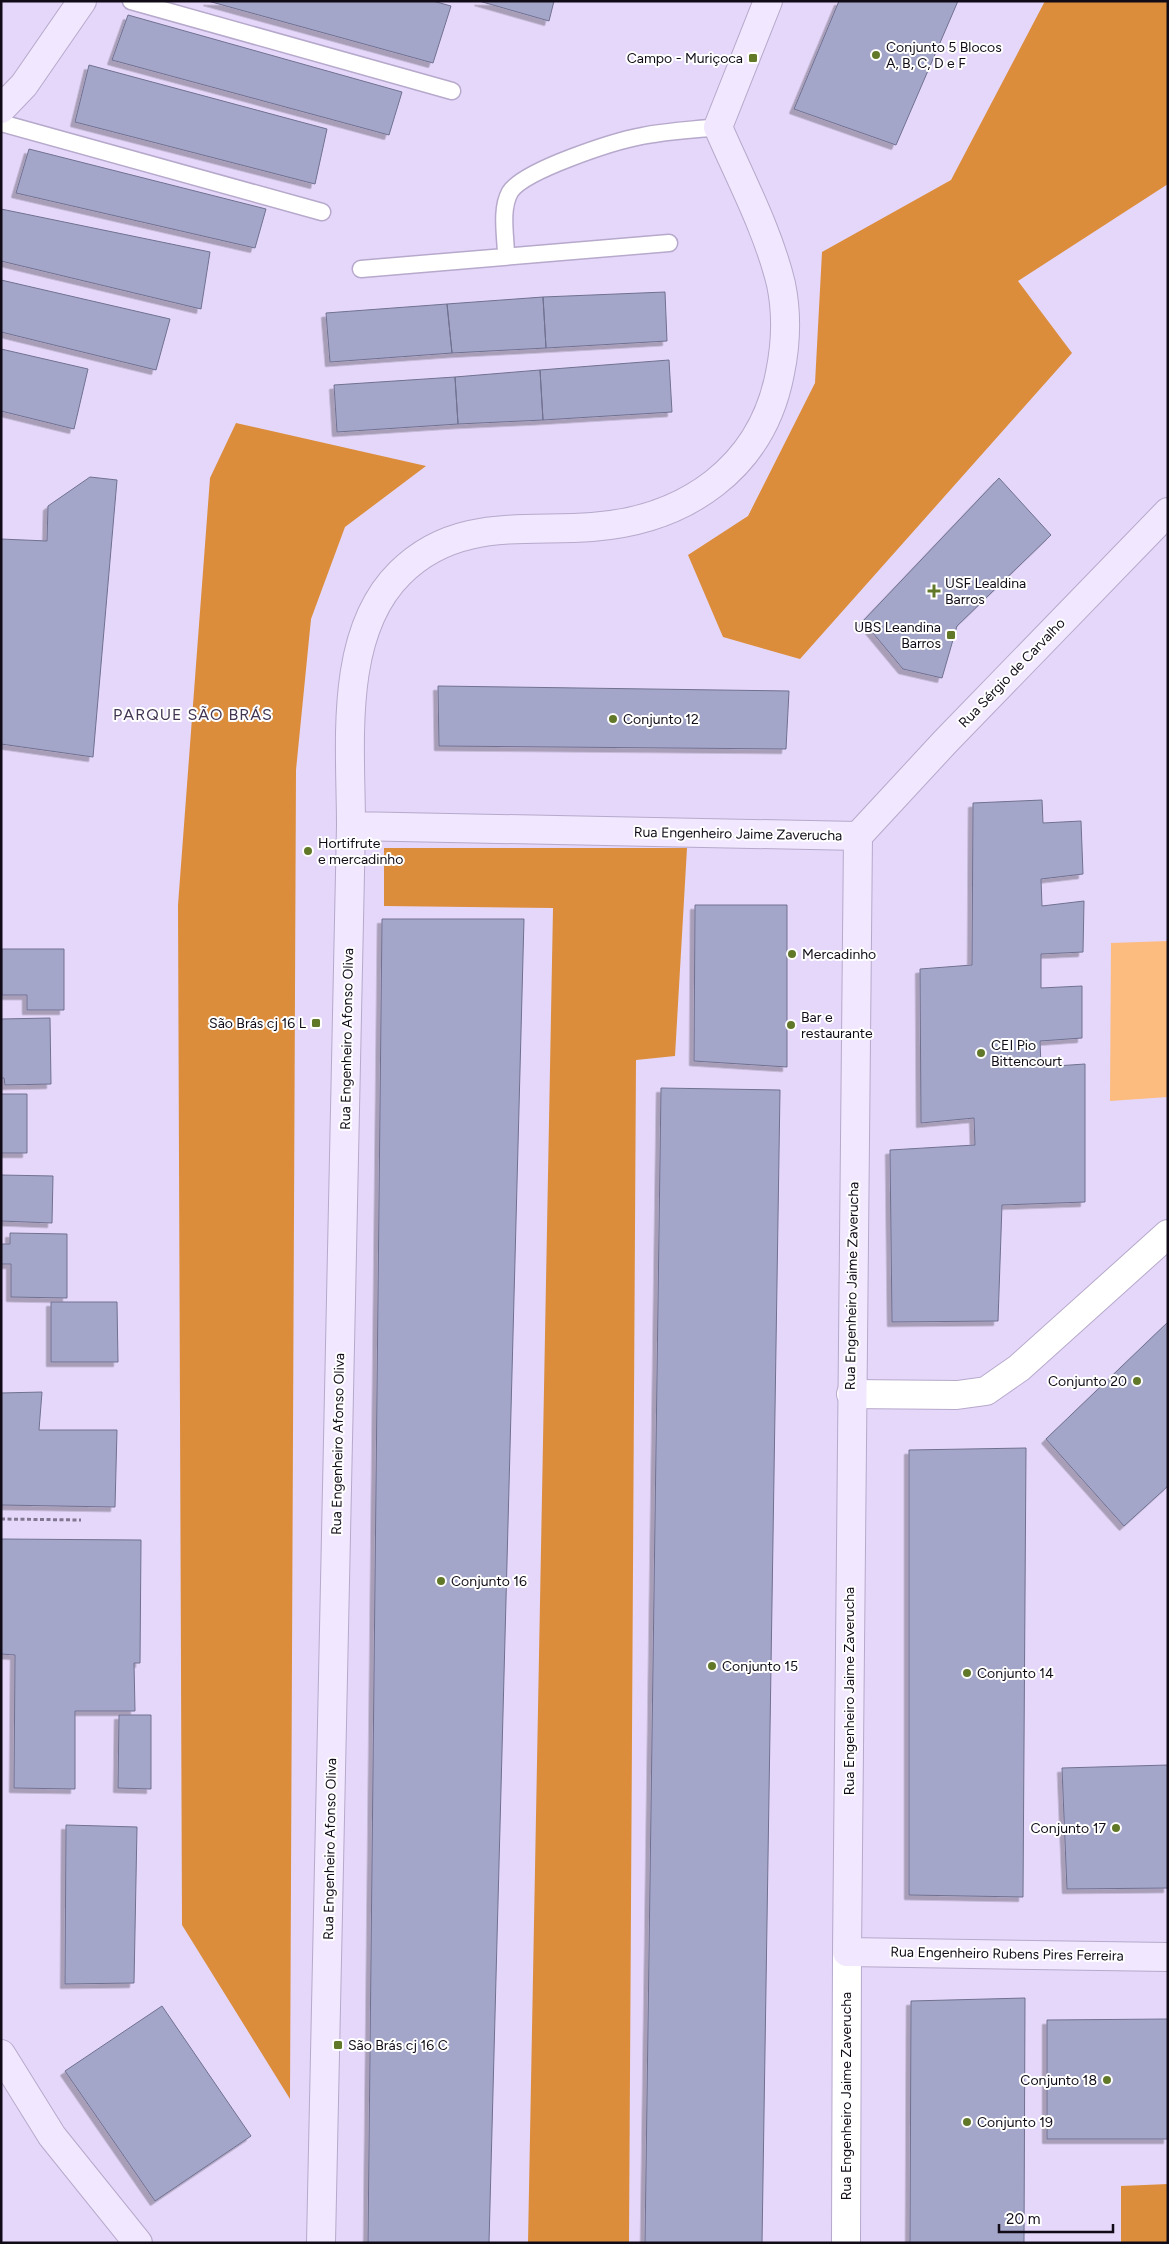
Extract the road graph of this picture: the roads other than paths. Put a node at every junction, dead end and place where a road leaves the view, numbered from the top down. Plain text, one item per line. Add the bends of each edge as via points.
1 (82, 1) edge
2 (130, 1) edge
3 (768, 1) edge
4 (452, 91) dead end
5 (1, 109) edge
6 (1, 123) edge
7 (718, 127) junction
8 (322, 212) dead end
9 (670, 243) dead end
10 (506, 256) junction
11 (361, 269) dead end
12 (1168, 512) edge
13 (351, 826) junction
14 (858, 836) junction
15 (1168, 1234) edge
16 (851, 1394) junction
17 (847, 1952) junction
18 (1168, 1957) edge
19 (1, 2054) edge
20 (138, 2243) edge
21 (321, 2243) edge
22 (846, 2243) edge

1 - 5 street via 24,85
2 - 4 lane
3 - 7 street
6 - 8 lane
7 - 10 lane via 642,136 566,160 529,176 510,192 504,214
7 - 13 street, Rua Engenheiro Afonso Oliva via 765,238 781,285 786,343 777,388 763,428 740,461 720,480 668,510 644,519 593,527 506,528 462,536 429,550 399,574 374,607 357,656 351,707
9 - 10 lane
10 - 11 lane
12 - 14 street, Rua Sérgio de Carvalho
13 - 14 street, Rua Engenheiro Jaime Zaverucha
13 - 21 street, Rua Engenheiro Afonso Oliva
14 - 16 street, Rua Engenheiro Jaime Zaverucha
15 - 16 street via 1019,1368 986,1391 957,1395
16 - 17 street, Rua Engenheiro Jaime Zaverucha
17 - 18 street, Rua Engenheiro Rubens Pires Ferreira
17 - 22 street, Rua Engenheiro Jaime Zaverucha
19 - 20 street via 52,2136

